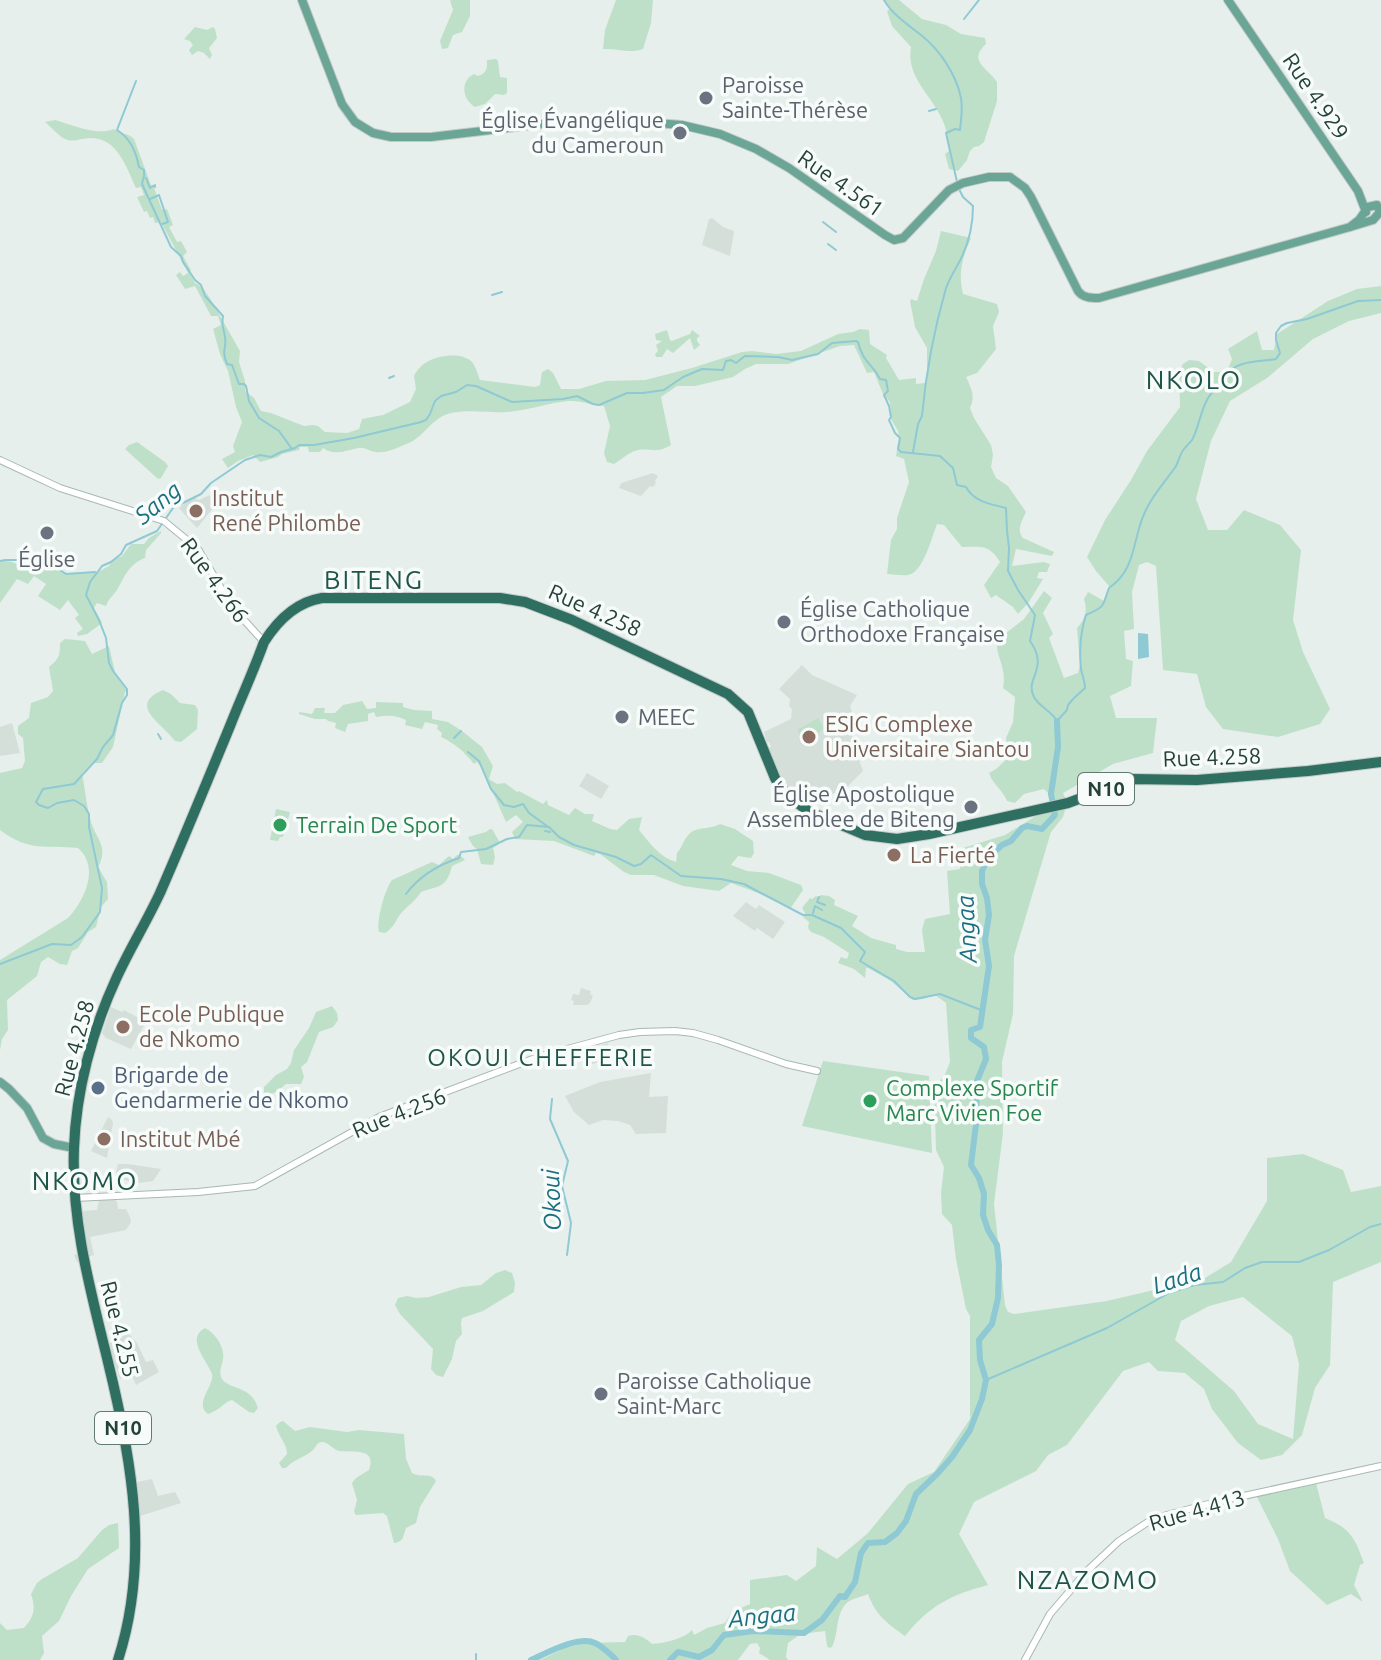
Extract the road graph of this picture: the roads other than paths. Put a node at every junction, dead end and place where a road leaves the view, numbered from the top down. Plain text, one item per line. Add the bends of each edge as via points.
1 (302, 0) edge
2 (1230, 0) edge
3 (1379, 206) edge
4 (1373, 215) edge
5 (0, 460) edge
6 (260, 638) junction
7 (1381, 762) edge
8 (817, 1071) dead end
9 (0, 1082) edge
10 (74, 1148) junction
11 (75, 1198) junction
12 (1381, 1466) edge
13 (118, 1660) edge
14 (1025, 1660) edge

1 - 4 main road, Rue 4.561 via 342,104 355,122 373,133 419,138 601,119 682,125 756,149 894,240 903,238 954,187 1010,177 1031,197 1078,291 1088,297 1182,276 1350,227
2 - 3 main road, Rue 4.929 via 1353,179
2 - 4 main road, Rue 4.929
3 - 4 main road via 1380,212
5 - 6 street, Rue 4.266 via 60,488 164,521 198,549 225,595
6 - 7 highway, Rue 4.258 / N10 via 297,607 322,598 500,598 533,604 732,696 748,712 775,778 791,798 824,819 883,838 912,838 1068,803 1132,779 1197,780
6 - 10 highway, Rue 4.258 / N10 via 260,654 159,894 103,1010 84,1076
8 - 11 street, Rue 4.256 via 693,1033 619,1035 538,1057 379,1117 255,1186
9 - 10 main road via 27,1108 43,1138
10 - 11 highway, Rue 4.255 / N10
11 - 13 highway, Rue 4.255 / N10 via 86,1277 133,1484 135,1572
12 - 14 street, Rue 4.413 via 1148,1522 1119,1541 1078,1581 1043,1624

